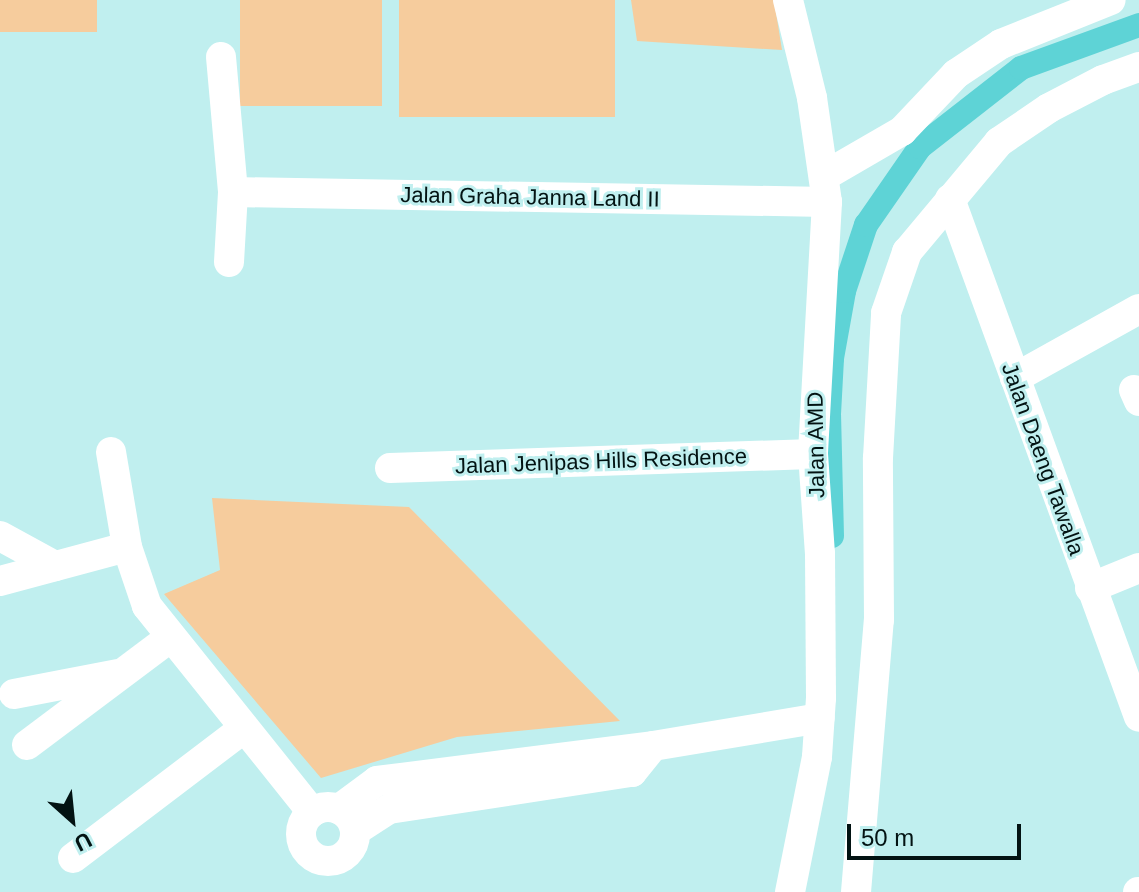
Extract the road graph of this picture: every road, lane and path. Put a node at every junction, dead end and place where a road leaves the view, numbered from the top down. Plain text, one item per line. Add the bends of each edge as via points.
1 (788, 0) edge
2 (1111, 0) edge
3 (221, 57) dead end
4 (1139, 67) edge
5 (826, 189) junction
6 (233, 192) junction
7 (950, 199) junction
8 (229, 262) dead end
9 (1139, 309) edge
10 (1015, 378) junction
11 (111, 452) dead end
12 (813, 454) junction
13 (390, 468) dead end
14 (0, 528) edge
15 (0, 536) edge
16 (127, 547) junction
17 (55, 566) junction
18 (1139, 568) edge
19 (2, 581) edge
20 (1090, 588) junction
21 (171, 637) junction
22 (123, 673) junction
23 (14, 694) dead end
24 (1139, 717) edge
25 (820, 718) junction
26 (244, 728) junction
27 (27, 745) dead end
28 (73, 858) dead end
29 (790, 892) edge
30 (859, 892) edge

1 - 5 street, Jalan AMD via 812,98
2 - 5 street via 1001,44 956,74 902,131
3 - 6 street
4 - 7 street via 1062,101 999,142
5 - 6 street, Jalan Graha Janna Land II
5 - 12 street, Jalan AMD
6 - 8 street
7 - 10 street, Jalan Daeng Tawalla
7 - 30 street via 907,252 886,313 878,458 879,620
9 - 10 street
10 - 20 street, Jalan Daeng Tawalla
11 - 16 street
12 - 13 street, Jalan Jenipas Hills Residence
12 - 25 street, Jalan AMD via 820,554
14 - 15 street
15 - 17 street
15 - 19 street
16 - 17 street
16 - 21 street via 147,606
17 - 19 street
18 - 20 street
20 - 24 street, Jalan Daeng Tawalla
21 - 22 street
21 - 26 street
22 - 23 street
22 - 27 street
25 - 26 street via 653,746 377,781 335,818
25 - 29 street, Jalan AMD
26 - 28 street

